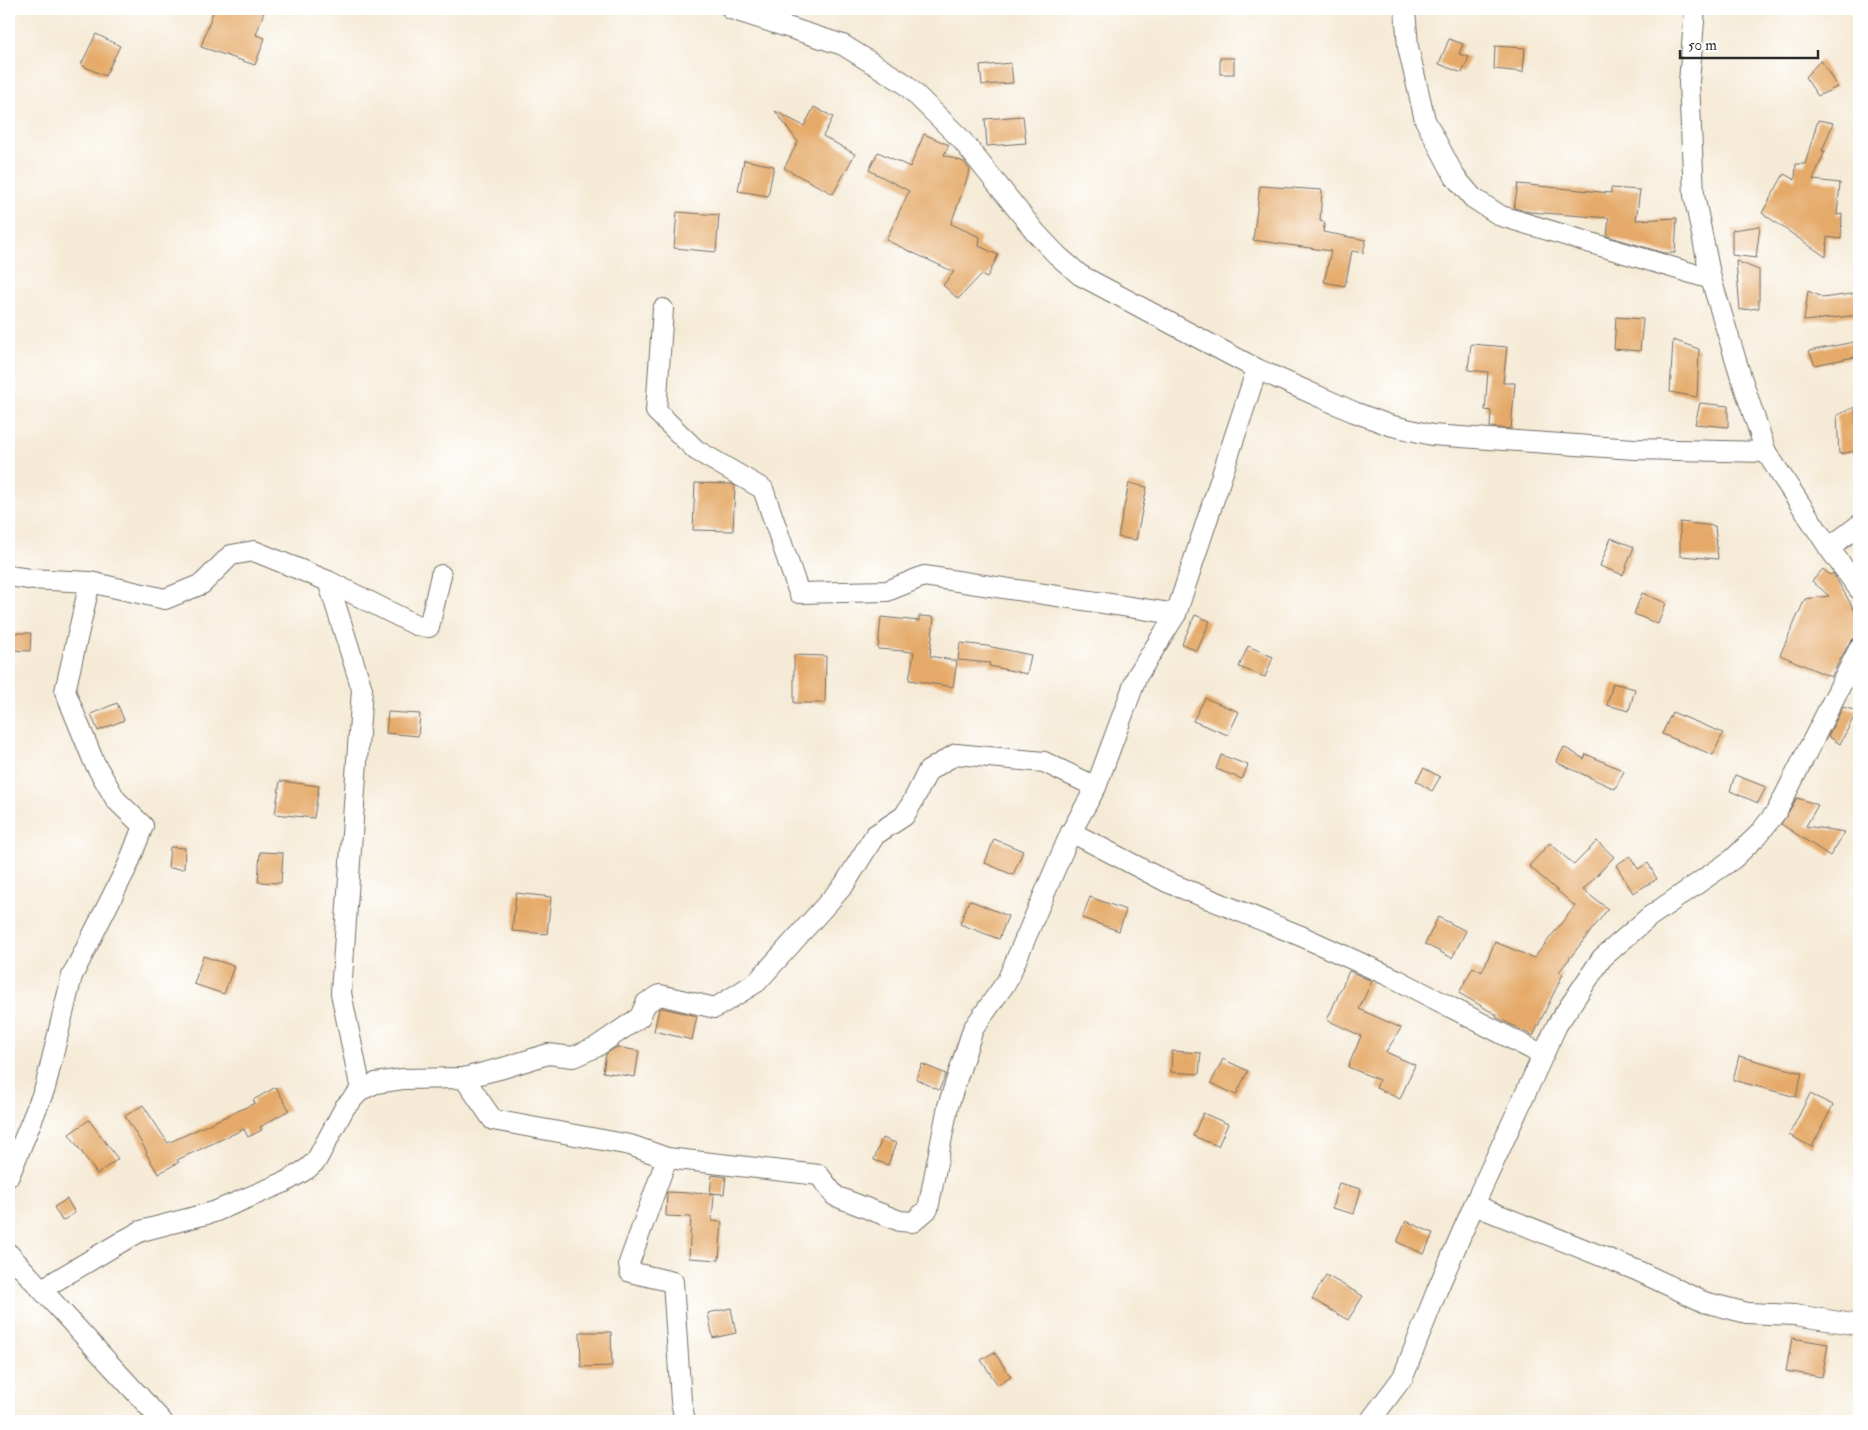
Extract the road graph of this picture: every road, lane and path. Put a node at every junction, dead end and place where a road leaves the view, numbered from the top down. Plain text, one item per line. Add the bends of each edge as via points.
1 (731, 9) edge
2 (1405, 9) edge
3 (1695, 9) edge
4 (1712, 279) junction
5 (662, 309) dead end
6 (1257, 369) junction
7 (1766, 452) junction
8 (1859, 525) edge
9 (1830, 548) junction
10 (441, 575) dead end
11 (9, 576) edge
12 (328, 581) junction
13 (90, 582) junction
14 (1859, 589) edge
15 (1176, 614) junction
16 (1859, 648) edge
17 (1096, 787) junction
18 (1070, 832) junction
19 (1543, 1055) junction
20 (464, 1078) junction
21 (361, 1090) junction
22 (667, 1158) junction
23 (9, 1176) edge
24 (1474, 1205) junction
25 (9, 1254) edge
26 (42, 1289) junction
27 (1859, 1326) edge
28 (162, 1421) edge
29 (685, 1421) edge
30 (1370, 1421) edge

1 - 6 street via 843,46 904,83 961,139 1056,255 1080,275
2 - 4 street via 1408,47 1425,120 1455,177 1473,198 1501,216
3 - 4 street via 1689,82 1694,195
4 - 7 street
5 - 15 street via 656,411 696,450 763,489 799,592 887,591 924,576
6 - 7 street via 1389,426 1432,435 1634,449
6 - 15 street
7 - 9 street
8 - 9 street
9 - 14 street
10 - 12 street via 429,626 416,625
11 - 13 street
12 - 13 street via 254,551 232,555 202,584 165,599
12 - 21 street via 362,689 341,994
13 - 23 street via 65,691 94,762 116,800 143,826 128,866 72,976 45,1088
15 - 17 street via 1137,676
16 - 19 street via 1777,811 1758,836 1733,858 1649,917 1602,958 1557,1025
17 - 18 street
17 - 20 street via 1044,762 956,754 928,771 904,816 876,835 844,885 758,982 715,1008 660,995 646,1003 640,1017 596,1047 573,1056 548,1054
18 - 19 street via 1167,882 1301,936 1398,980
18 - 22 street via 1007,981 973,1029 948,1106 928,1209 913,1222 900,1221 835,1196 819,1176
19 - 24 street
20 - 21 street via 402,1079 376,1083
20 - 22 street via 493,1120 630,1144
21 - 26 street via 345,1107 316,1161 307,1169 286,1182 214,1212 141,1231
22 - 29 street via 629,1263 630,1272 673,1282
24 - 27 street via 1636,1270 1704,1302 1747,1313 1795,1315
24 - 30 street via 1403,1376
25 - 26 street
26 - 28 street

